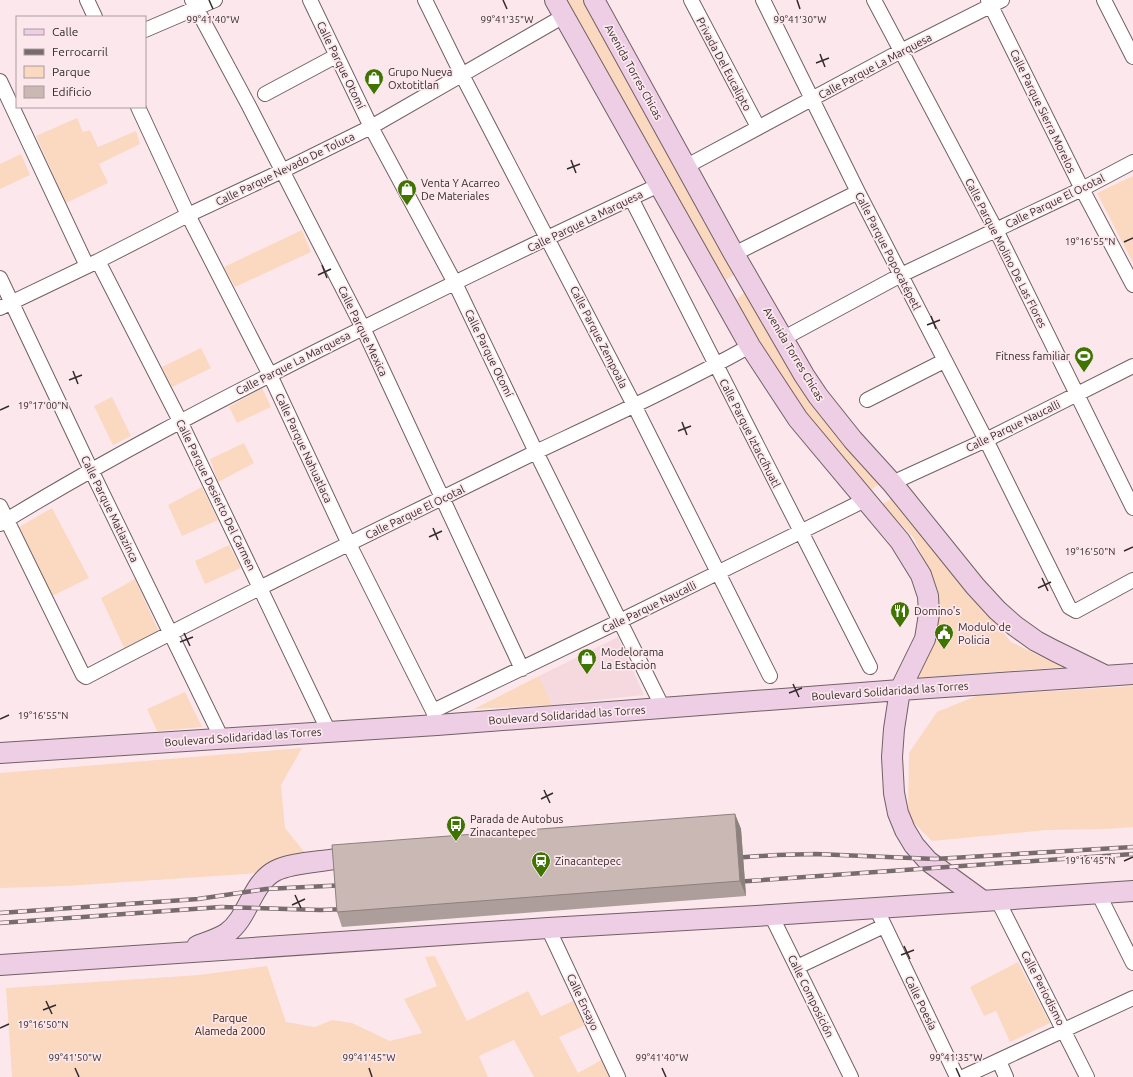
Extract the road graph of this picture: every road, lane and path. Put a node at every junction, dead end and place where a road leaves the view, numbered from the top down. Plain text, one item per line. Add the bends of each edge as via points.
1 (87, 0) edge
2 (215, 0) edge
3 (310, 0) edge
4 (425, 0) edge
5 (594, 0) edge
6 (691, 0) edge
7 (763, 0) edge
8 (874, 0) edge
9 (1104, 0) edge
10 (994, 2) edge
11 (194, 4) edge
12 (560, 8) edge
13 (95, 16) edge
14 (146, 29) edge
15 (901, 51) junction
16 (336, 56) junction
17 (1133, 57) edge
18 (462, 75) junction
19 (0, 81) edge
20 (265, 94) dead end
21 (8, 98) edge
22 (812, 98) junction
23 (138, 108) edge
24 (371, 127) junction
25 (758, 127) junction
26 (1133, 162) edge
27 (685, 167) junction
28 (282, 171) junction
29 (659, 185) junction
30 (1082, 189) junction
31 (858, 192) junction
32 (631, 198) junction
33 (188, 215) junction
34 (996, 230) junction
35 (548, 239) junction
36 (734, 254) junction
37 (92, 263) junction
38 (901, 275) junction
39 (0, 278) edge
40 (748, 278) junction
41 (455, 283) junction
42 (1133, 285) edge
43 (721, 295) junction
44 (6, 306) edge
45 (363, 328) junction
46 (784, 338) junction
47 (750, 346) junction
48 (944, 361) junction
49 (716, 365) junction
50 (1133, 366) edge
51 (270, 375) junction
52 (1076, 395) junction
53 (867, 400) dead end
54 (634, 405) junction
55 (180, 421) junction
56 (986, 440) junction
57 (536, 452) junction
58 (91, 470) junction
59 (892, 483) junction
60 (442, 499) junction
61 (865, 500) junction
62 (0, 506) edge
63 (1133, 508) edge
64 (4, 522) edge
65 (800, 532) junction
66 (349, 544) junction
67 (718, 573) junction
68 (1133, 580) edge
69 (261, 588) junction
70 (620, 621) junction
71 (171, 633) junction
72 (870, 667) dead end
73 (522, 669) junction
74 (1133, 674) edge
75 (770, 676) dead end
76 (1105, 676) junction
77 (900, 690) junction
78 (663, 708) junction
79 (435, 718) junction
80 (328, 732) junction
81 (222, 739) junction
82 (0, 752) edge
83 (335, 859) edge
84 (1133, 891) edge
85 (1098, 893) junction
86 (991, 901) junction
87 (771, 916) junction
88 (880, 917) junction
89 (548, 928) junction
90 (178, 953) junction
91 (1133, 963) edge
92 (0, 965) edge
93 (797, 967) junction
94 (1133, 998) edge
95 (1065, 1030) junction
96 (998, 1061) junction
97 (618, 1077) edge
98 (850, 1077) edge
99 (957, 1077) edge
100 (963, 1077) edge
101 (1006, 1077) edge
102 (1087, 1077) edge

1 - 13 street
2 - 11 street
3 - 16 street, Calle Parque Otomí
4 - 18 street, Calle Parque Zempoala
5 - 27 main road, Avenida Torres Chicas
6 - 25 street, Privada Del Eucalipto
7 - 22 street, Calle Parque Popocatépetl
8 - 15 street, Calle Parque Molino De Las Flores
9 - 17 street
10 - 15 street, Calle Parque La Marquesa
10 - 30 street, Calle Parque Sierra Morelos
11 - 14 street
11 - 28 street, Calle Parque Mexica
12 - 18 street, Calle Parque Nevado De Toluca
12 - 29 main road
15 - 22 street, Calle Parque La Marquesa
15 - 34 street, Calle Parque Molino De Las Flores
16 - 20 street
16 - 24 street, Calle Parque Otomí
18 - 24 street, Calle Parque Nevado De Toluca
18 - 35 street, Calle Parque Zempoala
19 - 21 street, Calle Parque Desierto Del Carmen
21 - 37 street, Calle Parque Desierto Del Carmen
22 - 25 street, Calle Parque La Marquesa
22 - 31 street, Calle Parque Popocatépetl
23 - 33 street, Calle Parque Nahuatlaca
24 - 28 street, Calle Parque Nevado De Toluca
24 - 41 street, Calle Parque Otomí
25 - 27 street, Calle Parque La Marquesa
26 - 30 street, Calle Parque El Ocotal
27 - 36 main road, Avenida Torres Chicas
28 - 33 street, Calle Parque Nevado De Toluca
28 - 45 street, Calle Parque Mexica
29 - 32 street, Calle Parque La Marquesa
29 - 43 main road
30 - 34 street, Calle Parque El Ocotal
30 - 42 street, Calle Parque Sierra Morelos
31 - 36 street
31 - 38 street, Calle Parque Popocatépetl
32 - 35 street, Calle Parque La Marquesa
32 - 49 street, Calle Parque Iztaccíhuatl
33 - 37 street, Calle Parque Nevado De Toluca
33 - 51 street, Calle Parque Nahuatlaca
34 - 38 street, Calle Parque El Ocotal
34 - 52 street, Calle Parque Molino De Las Flores
35 - 41 street, Calle Parque La Marquesa
35 - 54 street, Calle Parque Zempoala
36 - 40 main road, Avenida Torres Chicas
37 - 44 street, Calle Parque Nevado De Toluca
37 - 55 street, Calle Parque Desierto Del Carmen
38 - 46 street, Calle Parque El Ocotal
38 - 48 street, Calle Parque Popocatépetl
39 - 44 street, Calle Parque Matlazinca
40 - 43 main road via 729,285
40 - 46 main road, Avenida Torres Chicas
41 - 45 street, Calle Parque La Marquesa
41 - 57 street, Calle Parque Otomí
43 - 47 main road
44 - 58 street, Calle Parque Matlazinca
45 - 51 street, Calle Parque La Marquesa
45 - 60 street, Calle Parque Mexica
46 - 59 main road, Avenida Torres Chicas via 818,396
47 - 49 street, Calle Parque El Ocotal
47 - 61 main road via 798,419
48 - 53 street
48 - 56 street, Calle Parque Popocatépetl
49 - 54 street, Calle Parque El Ocotal
49 - 65 street, Calle Parque Iztaccíhuatl
50 - 52 street, Calle Parque Naucalli
51 - 55 street, Calle Parque La Marquesa
51 - 66 street, Calle Parque Nahuatlaca
52 - 56 street, Calle Parque Naucalli
52 - 63 street, Calle Parque Molino De Las Flores
54 - 57 street, Calle Parque El Ocotal
54 - 67 street, Calle Parque Zempoala
55 - 58 street, Calle Parque La Marquesa
55 - 69 street, Calle Parque Desierto Del Carmen
56 - 59 street, Calle Parque Naucalli
56 - 68 street, Calle Parque Popocatépetl via 1069,607 1076,611
57 - 60 street, Calle Parque El Ocotal
57 - 70 street, Calle Parque Otomí
58 - 64 street, Calle Parque La Marquesa
58 - 71 street, Calle Parque Matlazinca
59 - 61 main road via 881,494
59 - 76 main road, Avenida Torres Chicas via 996,610 1015,626 1055,652
60 - 66 street, Calle Parque El Ocotal
60 - 73 street, Calle Parque Mexica
61 - 65 street, Calle Parque Naucalli
61 - 77 main road via 910,556 921,575 928,596 929,614 925,639
62 - 64 street
64 - 71 street, Calle Parque El Ocotal via 86,677
65 - 67 street, Calle Parque Naucalli
65 - 72 street, Calle Parque Iztaccíhuatl
66 - 69 street, Calle Parque El Ocotal
66 - 79 street, Calle Parque Nahuatlaca
67 - 70 street, Calle Parque Naucalli
67 - 75 street, Calle Parque Zempoala
69 - 71 street, Calle Parque El Ocotal
69 - 80 street, Calle Parque Desierto Del Carmen
70 - 73 street, Calle Parque Naucalli
70 - 78 street, Calle Parque Otomí
71 - 81 street, Calle Parque Matlazinca
73 - 79 street, Calle Parque Naucalli
74 - 76 main road, Boulevard Solidaridad las Torres
76 - 77 main road, Boulevard Solidaridad las Torres
77 - 78 main road, Boulevard Solidaridad las Torres
77 - 86 main road via 892,757 894,793 905,830 928,861
78 - 79 main road, Boulevard Solidaridad las Torres
79 - 80 main road, Boulevard Solidaridad las Torres
80 - 81 main road, Boulevard Solidaridad las Torres
81 - 82 main road, Boulevard Solidaridad las Torres
83 - 90 main road via 283,868 269,875 258,886 237,923 228,932 217,939
84 - 85 main road
85 - 86 main road
85 - 91 street
86 - 88 main road
86 - 95 street, Calle Periodismo
87 - 88 main road
87 - 89 main road
87 - 93 street, Calle Composición
88 - 93 street
88 - 99 street, Calle Poesía
89 - 90 main road
89 - 97 street, Calle Ensayo
90 - 92 main road
93 - 98 street, Calle Composición
94 - 95 street
95 - 96 street
95 - 102 street, Calle Periodismo
96 - 100 street
96 - 101 street

